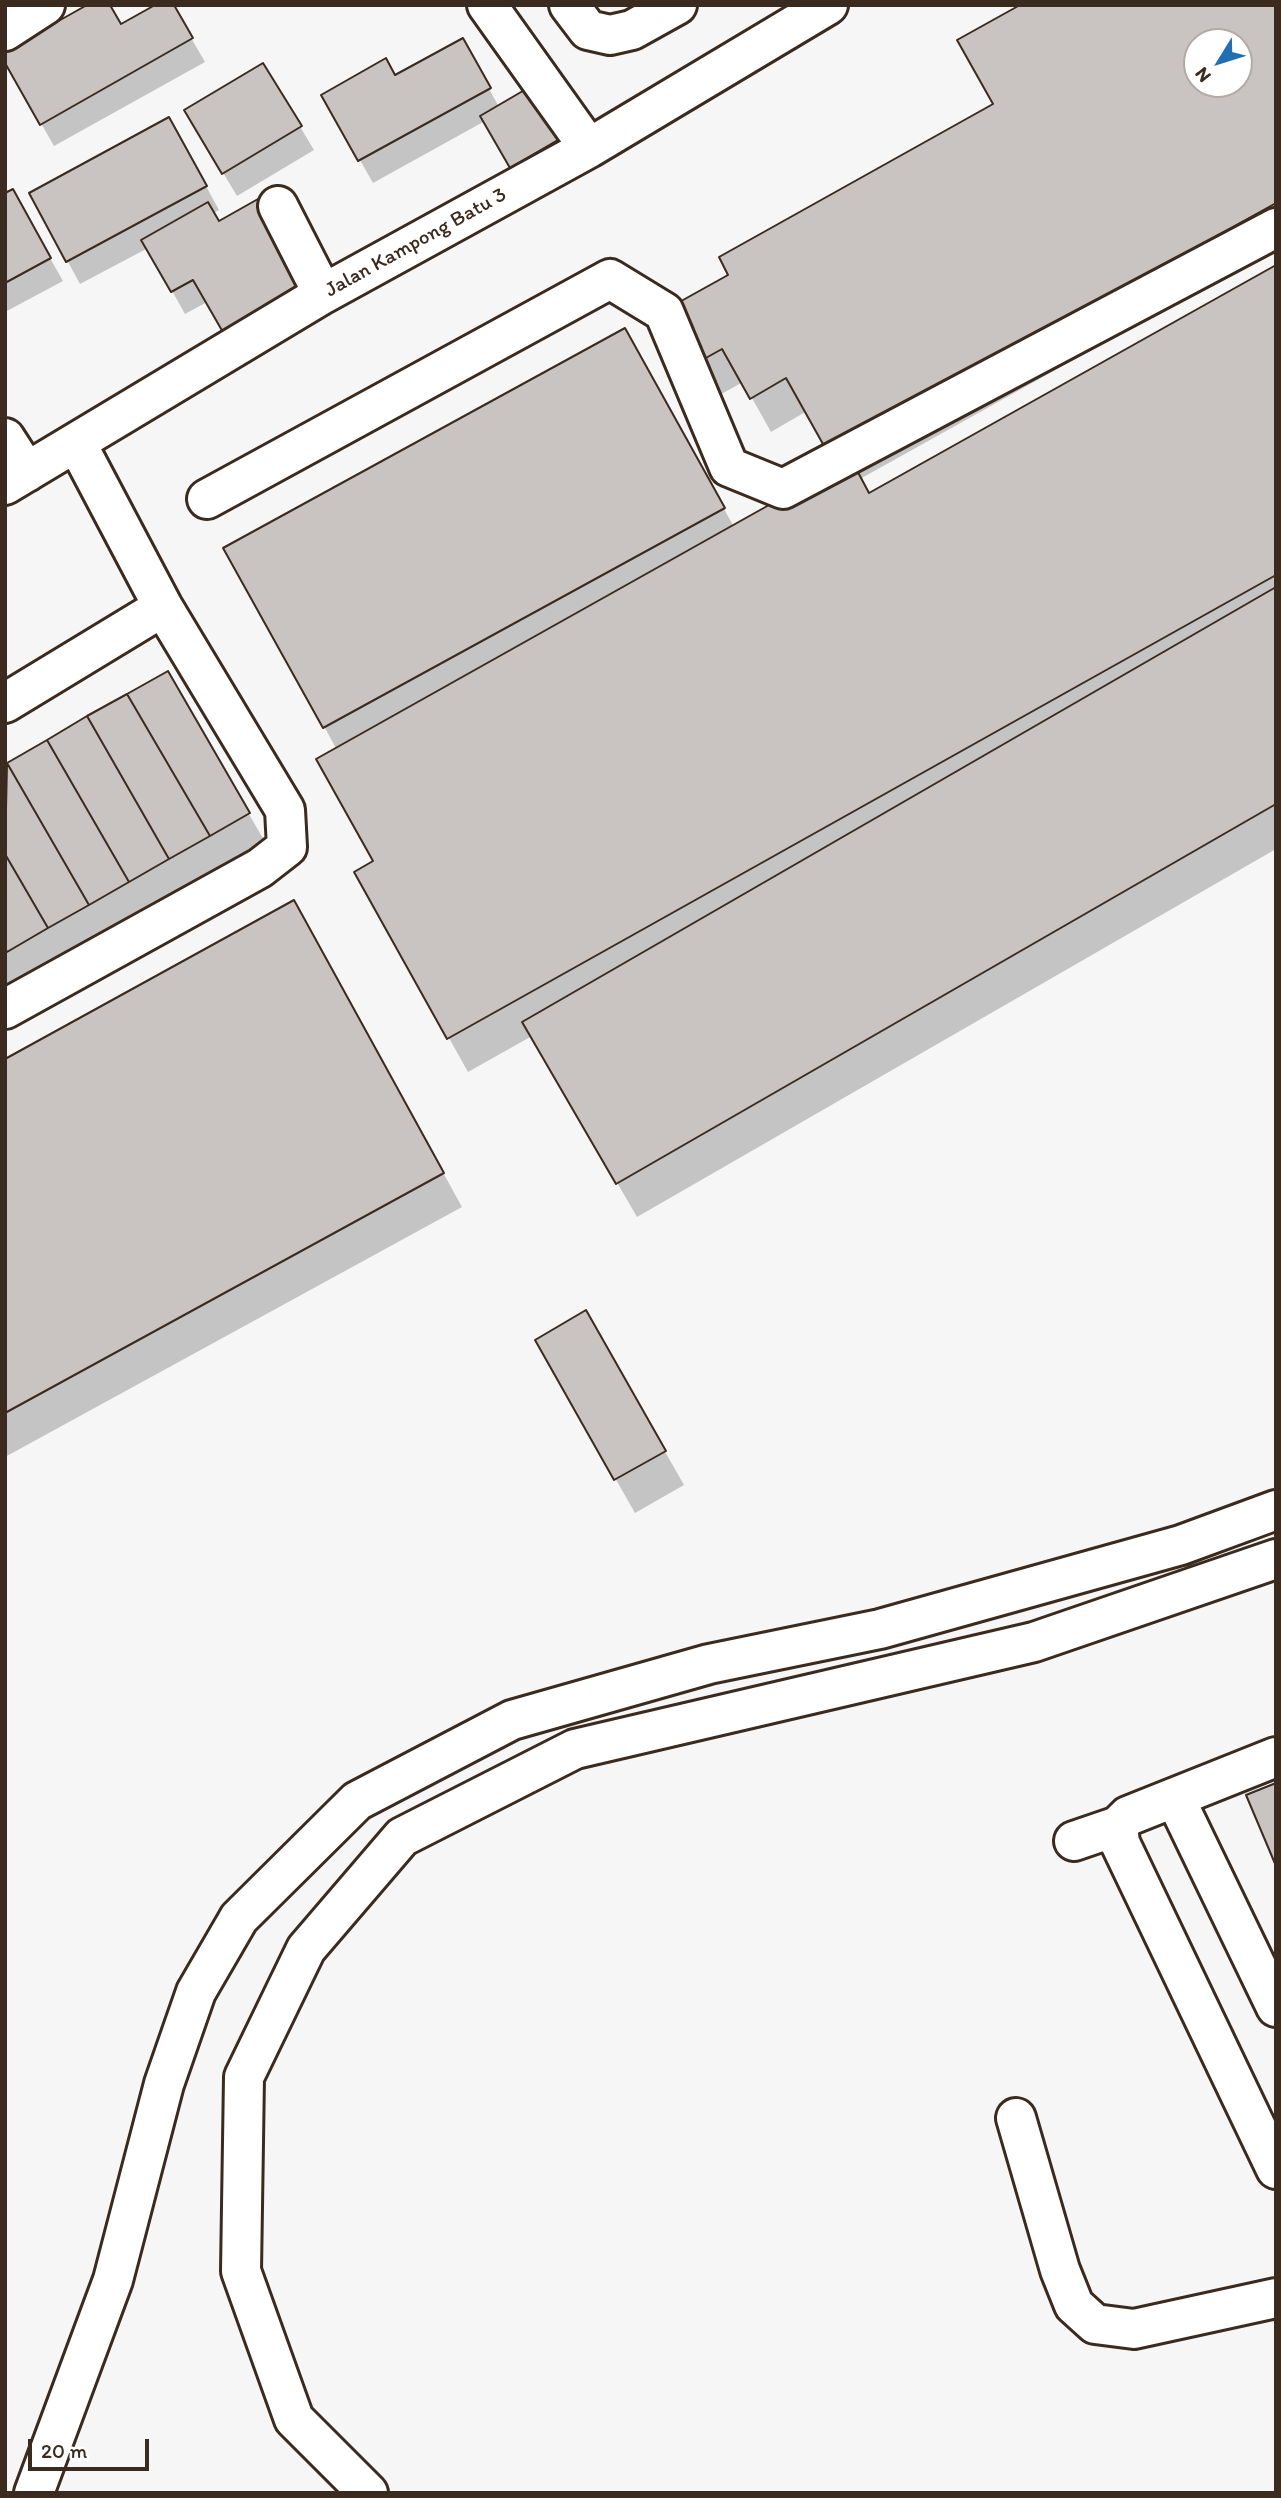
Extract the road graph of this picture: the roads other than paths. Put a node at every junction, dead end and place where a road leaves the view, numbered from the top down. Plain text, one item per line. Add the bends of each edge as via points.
1 (45, 5) edge
2 (488, 5) edge
3 (569, 5) edge
4 (677, 5) edge
5 (828, 5) edge
6 (5, 31) edge
7 (590, 148) junction
8 (278, 206) dead end
9 (1276, 228) edge
10 (323, 294) junction
11 (5, 438) edge
12 (78, 444) junction
13 (16, 478) edge
14 (207, 499) dead end
15 (163, 607) junction
16 (5, 703) edge
17 (5, 1009) edge
18 (1276, 1510) edge
19 (1276, 1559) edge
20 (1276, 1757) edge
21 (1175, 1798) junction
22 (1118, 1826) junction
23 (1074, 1841) dead end
24 (1276, 2007) edge
25 (1016, 2118) dead end
26 (1276, 2169) edge
27 (1276, 2298) edge
28 (34, 2493) edge
29 (368, 2493) edge

1 - 6 main road
2 - 7 main road
3 - 4 main road via 588,30 610,35 632,30
5 - 7 main road, Jalan Kampong Batu 3
7 - 10 main road, Jalan Kampong Batu 3
8 - 10 main road
9 - 14 main road via 783,489 729,467 664,312 610,279
10 - 12 main road, Jalan Kampong Batu 3
11 - 13 main road
12 - 13 main road, Jalan Kampong Batu 3
12 - 15 main road
15 - 16 main road
15 - 17 main road via 285,810 287,847 260,868
18 - 28 main road via 1181,1545 880,1629 709,1664 512,1720 357,1801 239,1919 196,1992 164,2084 113,2280
19 - 29 main road via 1034,1642 575,1749 402,1837 306,1949 244,2077 241,2271 294,2419
20 - 21 main road
21 - 22 main road via 1128,1816
21 - 24 main road
22 - 23 main road
22 - 26 main road via 1120,1843
25 - 27 main road via 1060,2270 1074,2305 1095,2324 1134,2329

